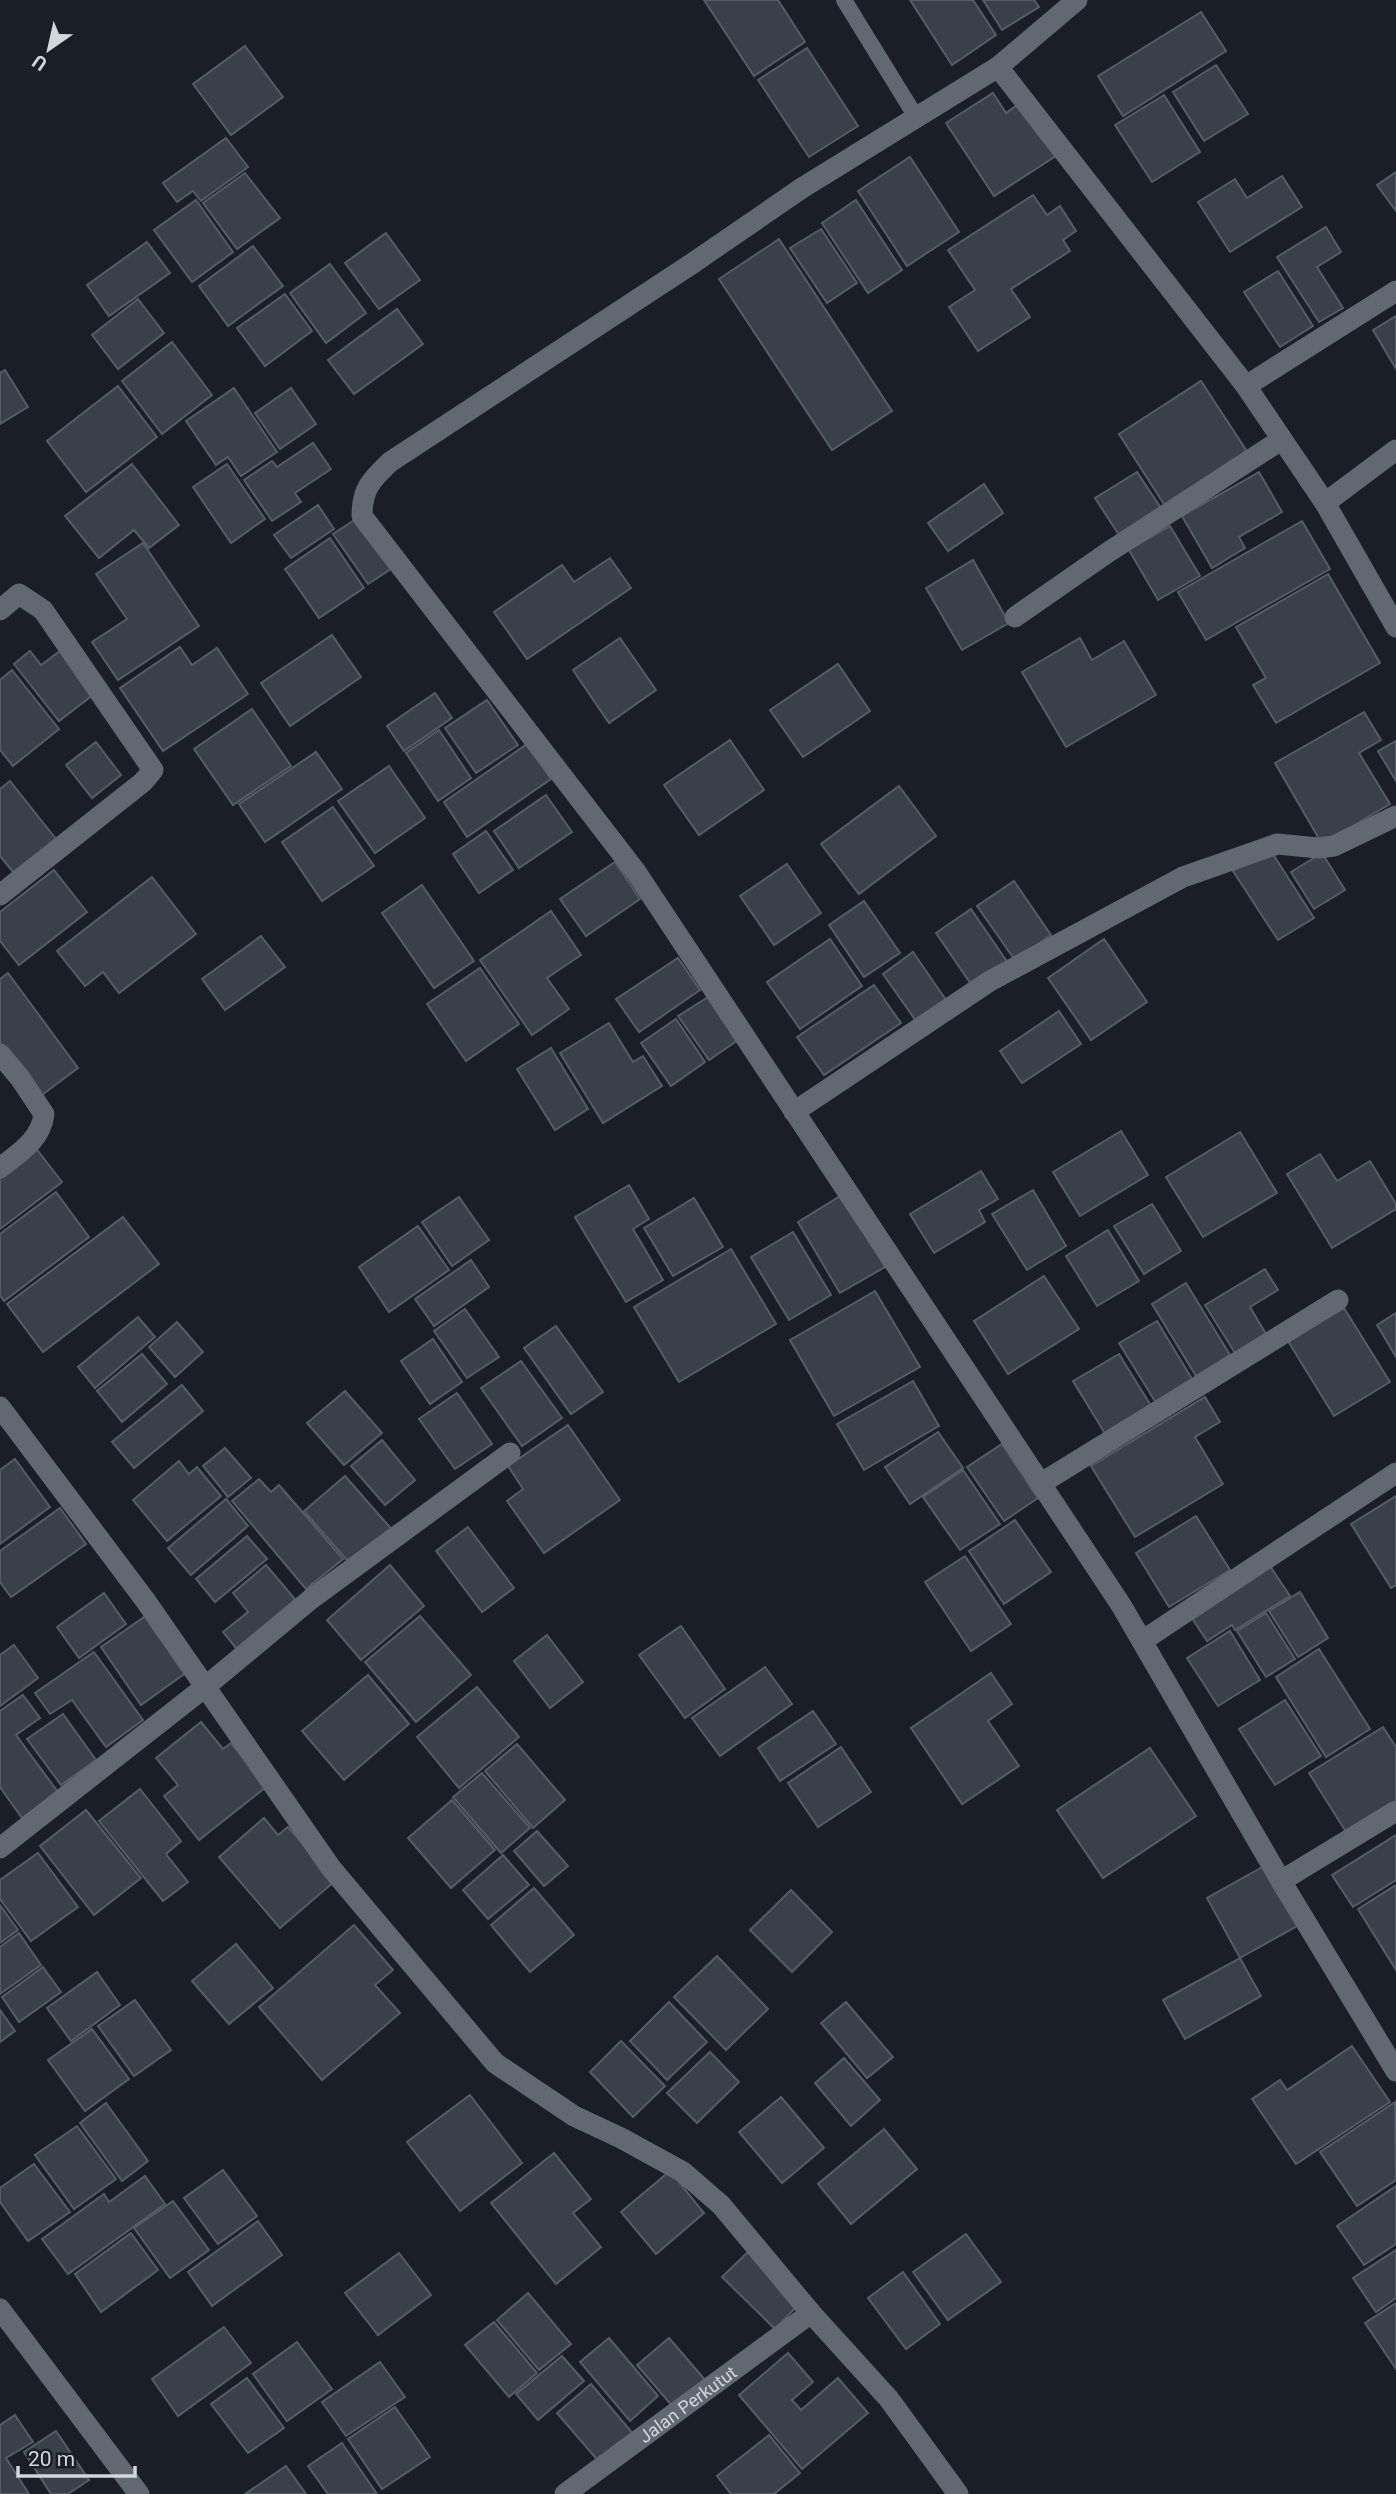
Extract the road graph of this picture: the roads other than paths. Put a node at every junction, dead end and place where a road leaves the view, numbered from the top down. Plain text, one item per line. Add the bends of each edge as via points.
1 (845, 0) edge
2 (1077, 0) edge
3 (998, 67) junction
4 (916, 117) junction
5 (1396, 291) edge
6 (1246, 386) junction
7 (1281, 440) junction
8 (1396, 450) edge
9 (1325, 503) junction
10 (0, 610) edge
11 (1015, 617) dead end
12 (1396, 627) edge
13 (1396, 816) edge
14 (0, 895) edge
15 (0, 1054) edge
16 (794, 1112) junction
17 (0, 1168) edge
18 (1338, 1300) dead end
19 (0, 1407) edge
20 (510, 1453) dead end
21 (1396, 1473) edge
22 (1040, 1484) junction
23 (1142, 1641) junction
24 (205, 1687) junction
25 (1396, 1811) edge
26 (0, 1848) edge
27 (1281, 1881) junction
28 (1396, 2071) edge
29 (0, 2309) edge
30 (811, 2313) junction
31 (139, 2494) edge
32 (565, 2494) edge
33 (958, 2494) edge

1 - 4 lane
2 - 3 street
3 - 4 street
3 - 6 street
4 - 16 street via 390,462 372,478 362,498 362,516 636,872
5 - 6 street
6 - 7 street
7 - 9 street
7 - 11 street
8 - 9 street
9 - 12 street
10 - 14 street via 19,594 43,610 153,770
13 - 16 street via 1334,846 1277,844 1183,877 990,981
15 - 17 street via 44,1114 43,1126 32,1143
16 - 22 street
18 - 22 street
19 - 24 street
20 - 24 street via 311,1599
21 - 23 street
22 - 23 street
23 - 27 street
24 - 26 street
24 - 30 street via 331,1868 495,2063 574,2116 683,2172 721,2205
25 - 27 street
27 - 28 street
29 - 31 street
30 - 32 street, Jalan Perkutut
30 - 33 street via 889,2399

